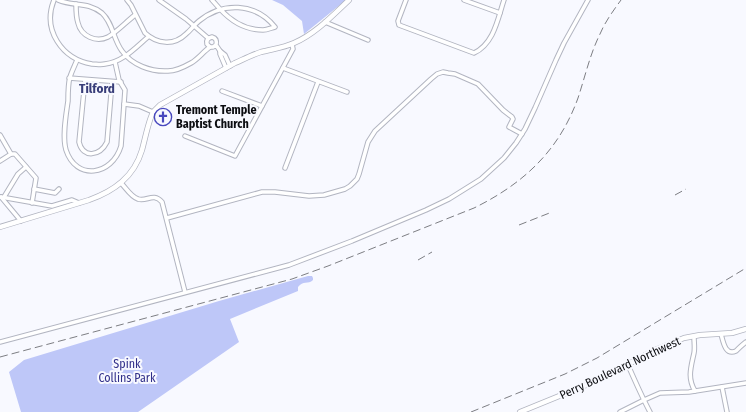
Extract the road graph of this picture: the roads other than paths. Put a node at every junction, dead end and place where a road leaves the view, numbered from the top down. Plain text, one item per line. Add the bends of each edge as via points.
1 (54, 0) edge
2 (58, 0) edge
3 (127, 0) edge
4 (159, 0) edge
5 (212, 0) edge
6 (349, 0) edge
7 (406, 0) edge
8 (464, 0) edge
9 (504, 0) edge
10 (588, 0) edge
11 (76, 4) junction
12 (220, 9) junction
13 (500, 13) junction
14 (135, 15) junction
15 (325, 22) junction
16 (194, 25) junction
17 (114, 33) junction
18 (148, 37) junction
19 (208, 38) junction
20 (368, 40) dead end
21 (292, 44) junction
22 (216, 45) junction
23 (210, 47) junction
24 (126, 56) junction
25 (77, 60) junction
26 (115, 62) junction
27 (228, 67) junction
28 (283, 68) junction
29 (70, 78) junction
30 (85, 80) junction
31 (112, 82) junction
32 (121, 82) junction
33 (318, 82) junction
34 (222, 91) dead end
35 (347, 92) dead end
36 (124, 104) junction
37 (262, 106) junction
38 (154, 112) junction
39 (522, 134) junction
40 (0, 135) edge
41 (185, 136) dead end
42 (11, 154) junction
43 (0, 161) edge
44 (26, 167) junction
45 (285, 168) dead end
46 (121, 183) junction
47 (59, 188) dead end
48 (34, 189) junction
49 (1, 197) edge
50 (32, 202) junction
51 (80, 203) junction
52 (167, 218) junction
53 (21, 220) junction
54 (0, 227) edge
55 (185, 292) junction
56 (745, 331) edge
57 (721, 334) junction
58 (694, 337) junction
59 (0, 342) edge
60 (746, 342) edge
61 (628, 365) junction
62 (746, 383) edge
63 (722, 387) junction
64 (695, 391) junction
65 (644, 400) junction
66 (520, 412) edge
67 (620, 412) edge
68 (650, 412) edge
69 (726, 412) edge

1 - 25 street via 50,18 56,39 63,50
2 - 11 street
3 - 14 street
4 - 16 street
5 - 12 street
6 - 15 main road
7 - 13 street via 398,21 400,26 472,52 477,52 487,43
8 - 13 street
9 - 13 street
10 - 39 street via 562,47
11 - 17 street via 85,4 96,9 107,19
11 - 17 street via 79,26 88,36 100,39
12 - 12 street via 250,9 266,17 275,27 264,30 237,24
12 - 16 street
14 - 17 street
14 - 18 street
15 - 20 street
15 - 21 main road via 308,36
16 - 18 street via 185,36 168,43
16 - 19 street
17 - 24 street
18 - 24 street
19 - 22 street via 215,39
19 - 23 street via 206,44
21 - 27 main road via 254,54
21 - 28 street via 293,49
22 - 23 street
22 - 27 street via 224,55
23 - 24 street via 190,64 168,71 138,65
24 - 26 street
25 - 26 street via 104,65
25 - 29 street
26 - 32 street
27 - 38 main road via 168,100
28 - 33 street
28 - 37 street
29 - 30 street
29 - 36 street via 64,143 71,159 79,167 89,171 100,170 113,161 121,146
30 - 31 street
30 - 31 street via 79,142 84,151 92,154 102,150 106,142
31 - 32 street
32 - 36 street via 125,90
33 - 35 street
33 - 45 street
34 - 37 street
36 - 38 street via 140,106
37 - 41 street via 235,156
38 - 46 main road via 139,158
39 - 52 street via 510,127 512,117 478,84 443,72 436,74 375,130 368,142 357,179 350,186 316,196 262,192
39 - 55 street via 494,168 449,200 288,265
40 - 42 street
42 - 43 street
42 - 44 street via 15,154
44 - 48 street via 36,178
44 - 49 street
46 - 51 main road via 102,196
46 - 52 street via 136,198 153,197 161,200
47 - 48 street via 55,193
48 - 50 street
49 - 50 street
49 - 53 street
50 - 51 street via 52,206 72,200
51 - 53 main road
52 - 55 street
53 - 54 main road
55 - 59 street
56 - 57 main road, Perry Boulevard Northwest
57 - 58 main road, Perry Boulevard Northwest
57 - 60 street via 727,351 735,351
58 - 61 main road, Perry Boulevard Northwest via 684,338 655,350
58 - 64 street via 690,374
61 - 65 street
61 - 66 main road, Perry Boulevard Northwest
62 - 63 street
63 - 64 street
63 - 69 street
64 - 65 street via 660,393
65 - 67 street
65 - 68 street

